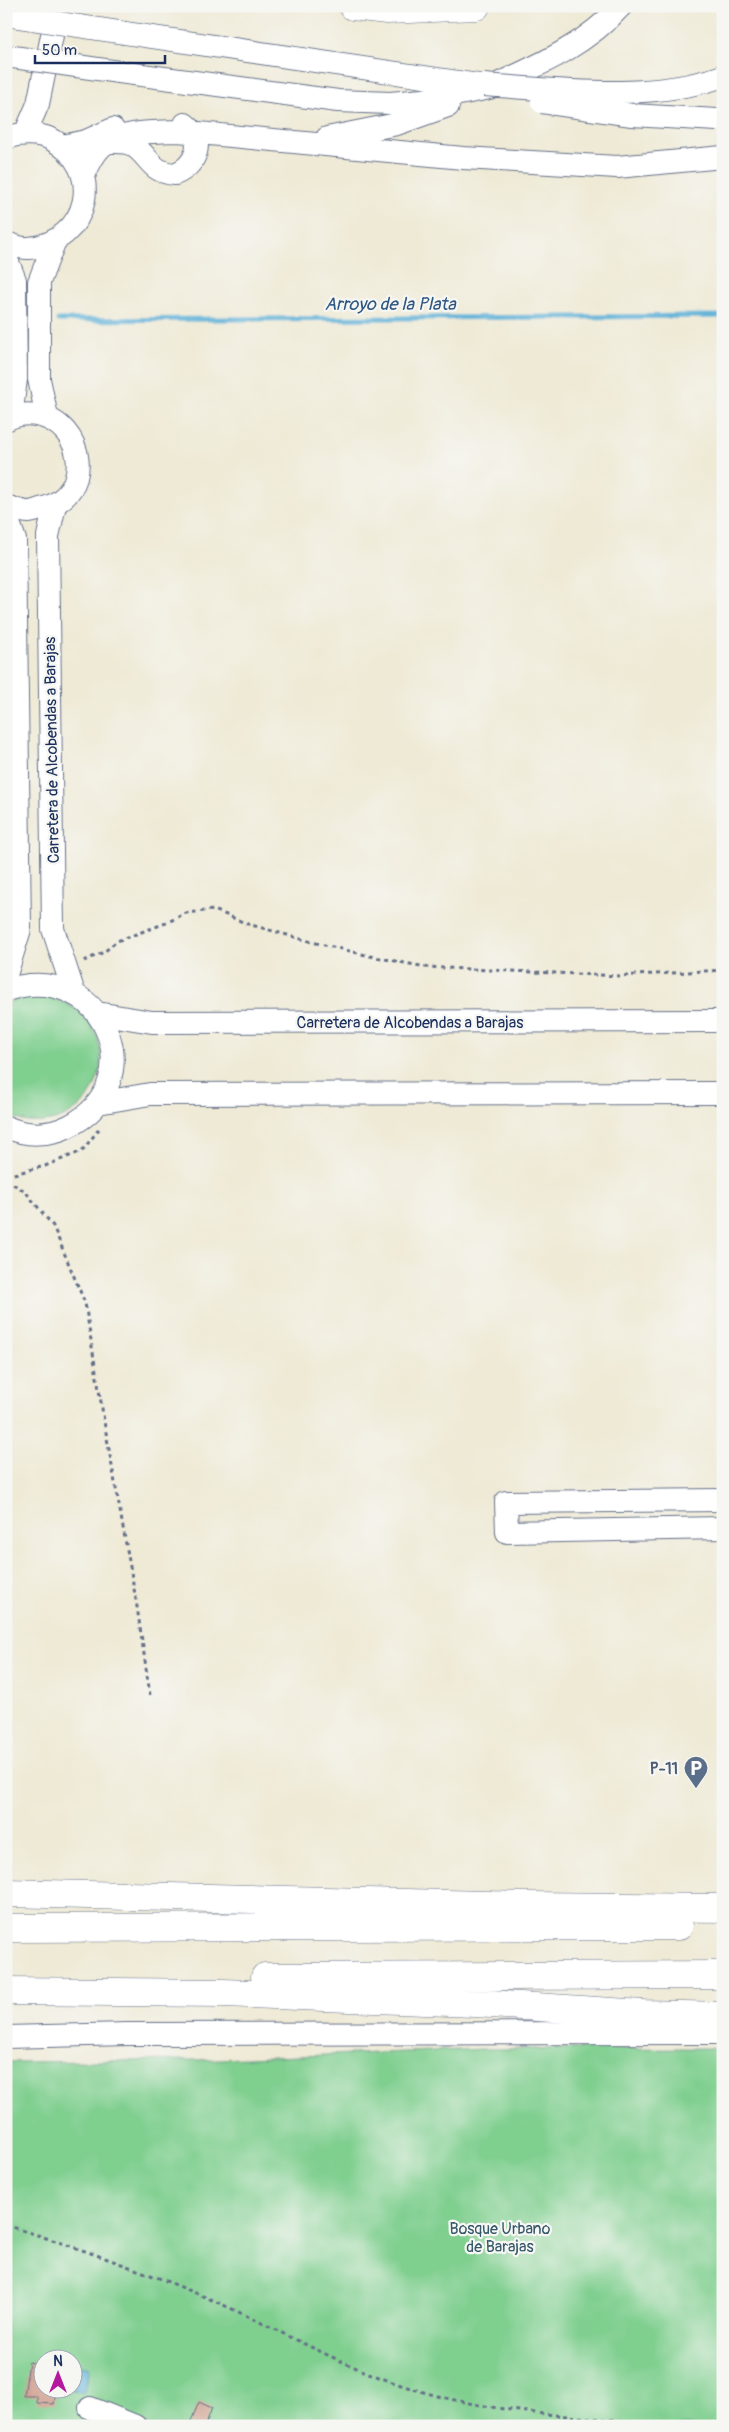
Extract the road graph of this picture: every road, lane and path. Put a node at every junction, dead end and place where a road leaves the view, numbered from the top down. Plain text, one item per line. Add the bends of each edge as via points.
1 (58, 6) edge
2 (353, 6) edge
3 (476, 6) edge
4 (621, 6) edge
5 (6, 16) edge
6 (6, 56) edge
7 (723, 76) edge
8 (484, 87) junction
9 (720, 120) edge
10 (194, 132) junction
11 (16, 136) edge
12 (111, 142) junction
13 (299, 142) junction
14 (63, 146) junction
15 (723, 157) edge
16 (84, 176) junction
17 (54, 242) junction
18 (6, 243) edge
19 (6, 257) edge
20 (47, 417) junction
21 (8, 419) edge
22 (55, 505) junction
23 (6, 506) edge
24 (6, 514) edge
25 (723, 970) edge
26 (6, 975) edge
27 (70, 982) junction
28 (6, 990) edge
29 (97, 1014) junction
30 (723, 1021) edge
31 (723, 1093) edge
32 (98, 1103) junction
33 (6, 1127) edge
34 (6, 1180) edge
35 (723, 1500) edge
36 (723, 1528) edge
37 (150, 1695) dead end
38 (6, 1891) edge
39 (723, 1908) edge
40 (723, 1924) edge
41 (6, 1928) edge
42 (723, 1976) edge
43 (6, 1979) edge
44 (6, 1991) edge
45 (723, 2016) edge
46 (723, 2033) edge
47 (6, 2037) edge
48 (6, 2225) edge
49 (90, 2408) dead end
50 (135, 2426) edge
51 (651, 2426) edge

1 - 11 street via 38,104
2 - 3 highway via 387,10
4 - 8 street via 607,22 572,48
5 - 8 street, bridge
6 - 8 street, bridge via 338,101 390,103 434,99
7 - 8 street, bridge via 663,89 614,92
8 - 9 street, bridge via 522,99 632,115
8 - 13 street via 442,109 397,124
10 - 12 street via 147,133
10 - 12 street via 198,147 196,156 184,170 175,174 159,171 126,142
10 - 13 street
10 - 14 street via 180,121 160,118 126,125 86,141
11 - 14 street via 45,136
12 - 16 street via 96,153
13 - 15 street via 463,158 618,167
14 - 16 street via 76,159
16 - 17 street via 84,202 74,226
17 - 18 street via 27,248
17 - 20 street via 39,282 39,379
19 - 21 street via 15,280 16,380
20 - 21 street via 29,414
20 - 22 street via 64,428 75,444 79,465 74,485
22 - 23 street via 29,512
22 - 27 street, Carretera de Alcobendas a Barajas via 48,536 53,929
24 - 26 street, Carretera de Alcobendas a Barajas via 15,540 20,929
25 - 27 path via 620,976 425,967 312,942 248,924 214,910 186,912 166,924 117,941 76,968
27 - 28 street via 24,984
27 - 29 street
29 - 30 street, Carretera de Alcobendas a Barajas via 152,1022
29 - 32 street via 105,1026 112,1058 111,1074
31 - 32 street via 150,1094
32 - 33 street via 82,1120 61,1130 39,1134 16,1132
34 - 37 path via 25,1191 53,1226 85,1303
35 - 36 street via 506,1502 507,1532
38 - 39 highway via 529,1906
40 - 41 highway via 530,1928
42 - 43 highway
44 - 45 highway via 223,1993
46 - 47 street
48 - 51 path via 102,2255 229,2308 357,2370 438,2396 510,2411
49 - 50 street

